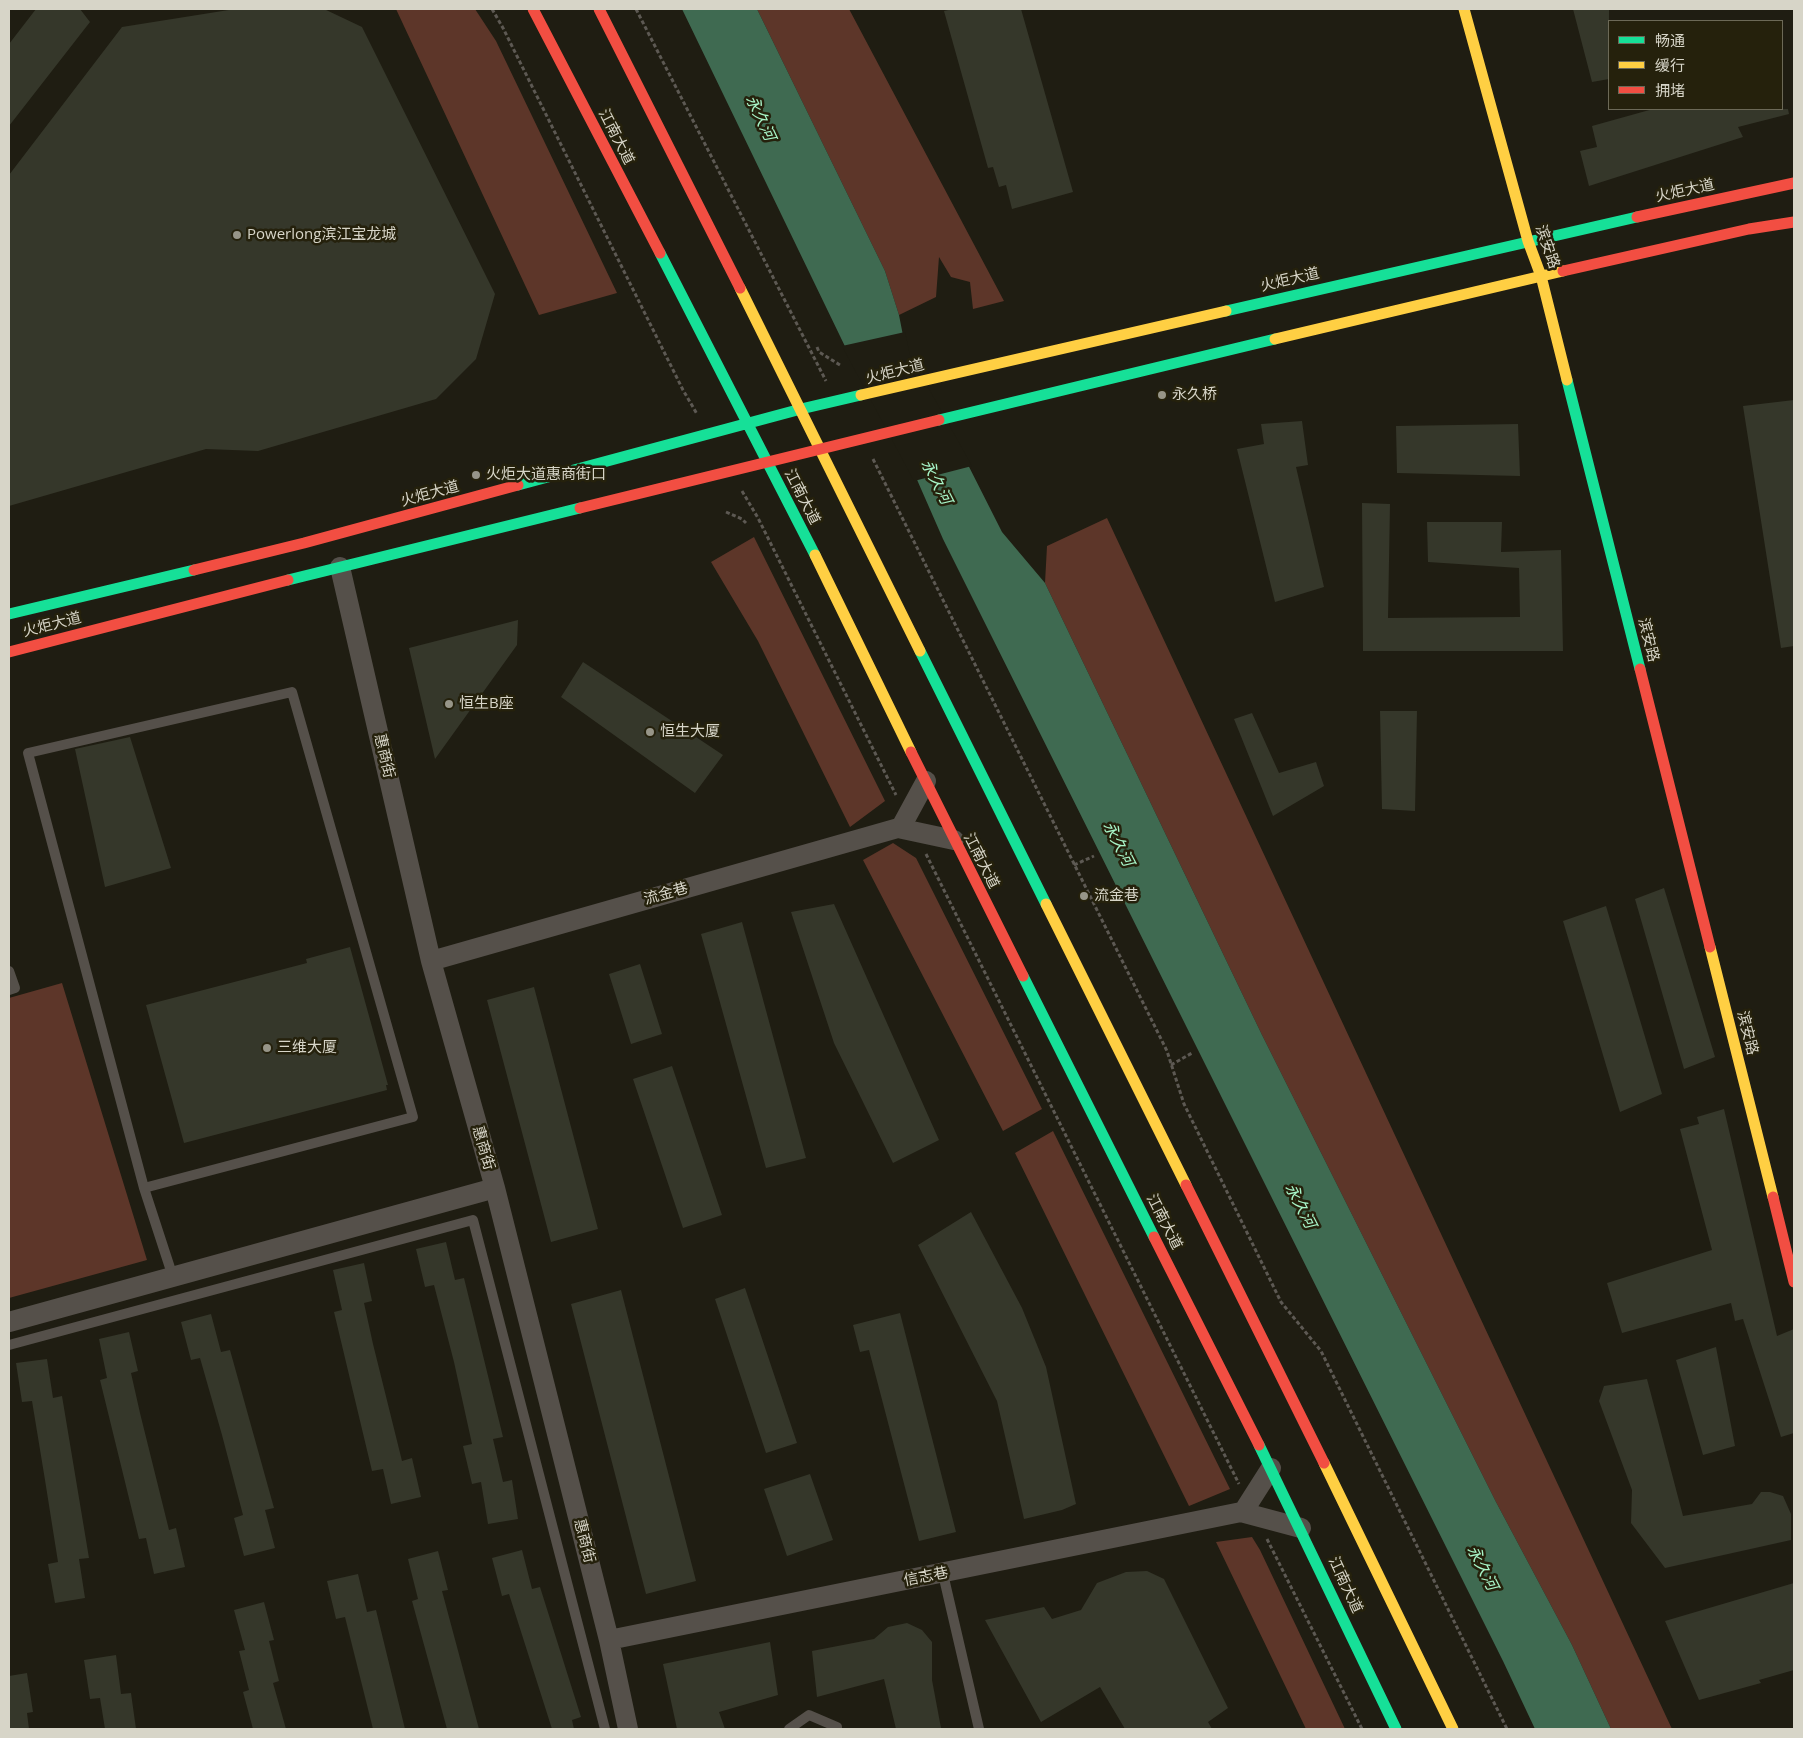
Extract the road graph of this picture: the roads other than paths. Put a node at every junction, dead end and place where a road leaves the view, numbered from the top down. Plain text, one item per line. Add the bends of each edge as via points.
1 (533, 9) edge
2 (599, 9) edge
3 (1464, 9) edge
4 (1794, 183) edge
5 (1794, 222) edge
6 (1528, 240) junction
7 (1541, 276) junction
8 (801, 409) junction
9 (747, 424) junction
10 (820, 450) junction
11 (767, 461) junction
12 (340, 567) junction
13 (9, 614) edge
14 (9, 652) edge
15 (926, 781) junction
16 (907, 824) junction
17 (954, 840) junction
18 (431, 961) junction
19 (9, 971) edge
20 (9, 990) edge
21 (144, 1188) junction
22 (495, 1188) junction
23 (173, 1277) junction
24 (1794, 1282) edge
25 (9, 1322) edge
26 (9, 1345) edge
27 (1271, 1468) junction
28 (1249, 1510) junction
29 (1301, 1528) junction
30 (943, 1574) junction
31 (609, 1640) junction
32 (1393, 1728) edge
33 (605, 1729) edge
34 (628, 1729) edge
35 (790, 1729) edge
36 (837, 1729) edge
37 (979, 1729) edge
38 (1453, 1729) edge

1 - 9 main road, 江南大道
2 - 8 main road
3 - 6 main road, 滨安路
4 - 6 main road, 火炬大道
5 - 7 main road, 火炬大道
6 - 7 main road, 滨安路
6 - 8 main road, 火炬大道
7 - 10 main road, 火炬大道 via 975,410
7 - 24 main road, 滨安路
8 - 9 main road, 火炬大道
8 - 10 main road
9 - 11 main road, 江南大道
9 - 13 main road, 火炬大道 via 304,543
10 - 11 main road, 火炬大道
10 - 38 main road via 1340,1493
11 - 12 main road, 火炬大道
11 - 15 main road, 江南大道
12 - 14 main road, 火炬大道
12 - 18 street, 惠商街
15 - 16 street
15 - 17 main road, 江南大道
16 - 17 street, 流金巷
16 - 18 street, 流金巷
17 - 27 main road, 江南大道
18 - 22 street, 惠商街
19 - 20 lane via 15,988
21 - 21 lane via 412,1117 292,692 28,753
21 - 23 lane
22 - 23 street
22 - 31 street, 惠商街
23 - 25 street
26 - 33 lane via 473,1220
27 - 28 street
27 - 29 main road, 江南大道
28 - 29 street, 信志巷
28 - 30 street, 信志巷
29 - 32 main road, 江南大道
30 - 31 street, 信志巷
30 - 37 lane
31 - 34 street, 惠商街
35 - 36 lane via 809,1715

